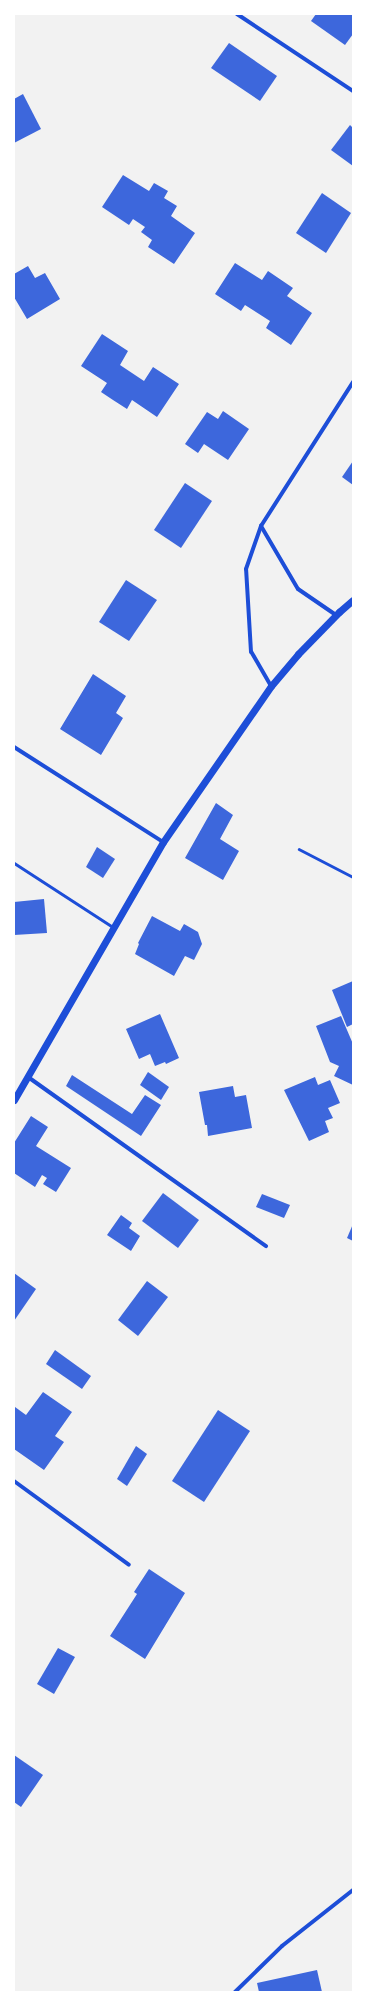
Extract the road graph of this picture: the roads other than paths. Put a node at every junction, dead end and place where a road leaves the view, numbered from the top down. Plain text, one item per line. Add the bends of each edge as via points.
1 (237, 14) edge
2 (353, 91) edge
3 (353, 382) edge
4 (261, 526) junction
5 (353, 600) edge
6 (336, 615) junction
7 (271, 686) junction
8 (14, 747) edge
9 (163, 842) junction
10 (14, 863) edge
11 (114, 928) junction
12 (28, 1077) junction
13 (14, 1100) edge
14 (266, 1246) dead end
15 (14, 1481) edge
16 (129, 1565) dead end
17 (353, 1890) edge
18 (235, 1992) edge

1 - 2 street
3 - 4 street
4 - 6 street via 298,589
4 - 7 street via 246,569 251,652
5 - 6 street
6 - 7 street
7 - 9 street
8 - 9 street
9 - 11 street
10 - 11 lane
11 - 12 street
12 - 13 street
12 - 14 street
15 - 16 street
17 - 18 street via 282,1946

